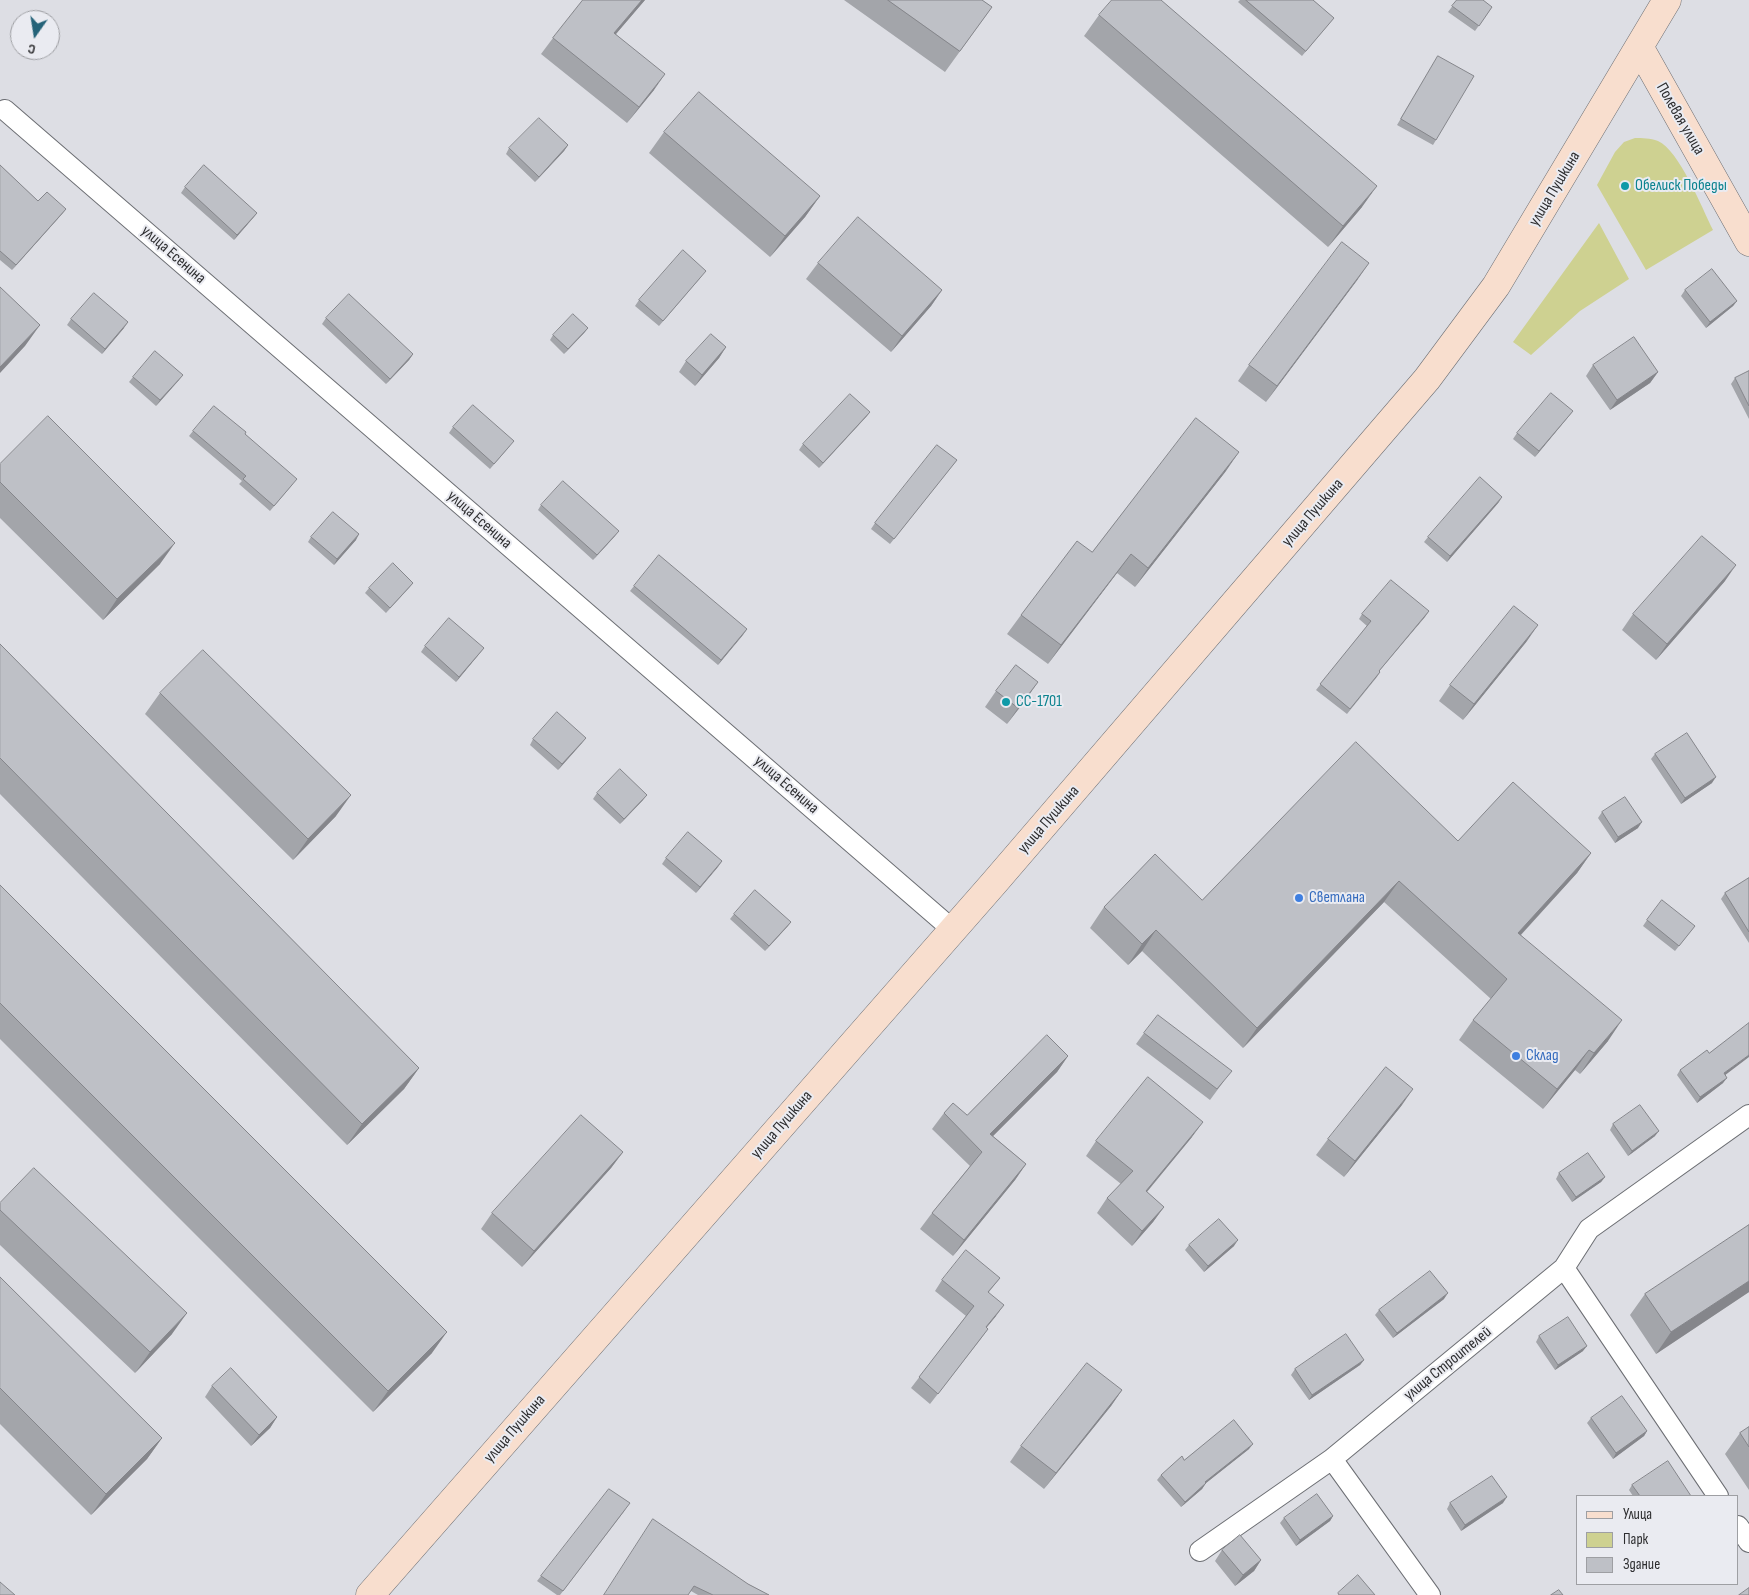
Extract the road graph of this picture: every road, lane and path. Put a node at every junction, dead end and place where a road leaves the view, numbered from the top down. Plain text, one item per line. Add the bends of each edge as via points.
1 (1667, 0) edge
2 (1640, 48) junction
3 (5, 110) dead end
4 (1746, 229) edge
5 (953, 930) junction
6 (1749, 1115) edge
7 (1564, 1268) junction
8 (1332, 1459) junction
9 (1717, 1495) edge
10 (1739, 1527) edge
11 (1749, 1542) edge
12 (1200, 1551) dead end
13 (370, 1595) edge
14 (1430, 1595) edge

1 - 2 main road, улица Пушкина
2 - 4 main road, Полевая улица
2 - 5 main road, улица Пушкина via 1496,286 1427,379
3 - 5 street, улица Есенина
5 - 13 main road, улица Пушкина
6 - 7 street, улица Строителей via 1589,1229
7 - 8 street, улица Строителей
7 - 9 street
8 - 12 street, улица Строителей
8 - 14 street
10 - 11 street

